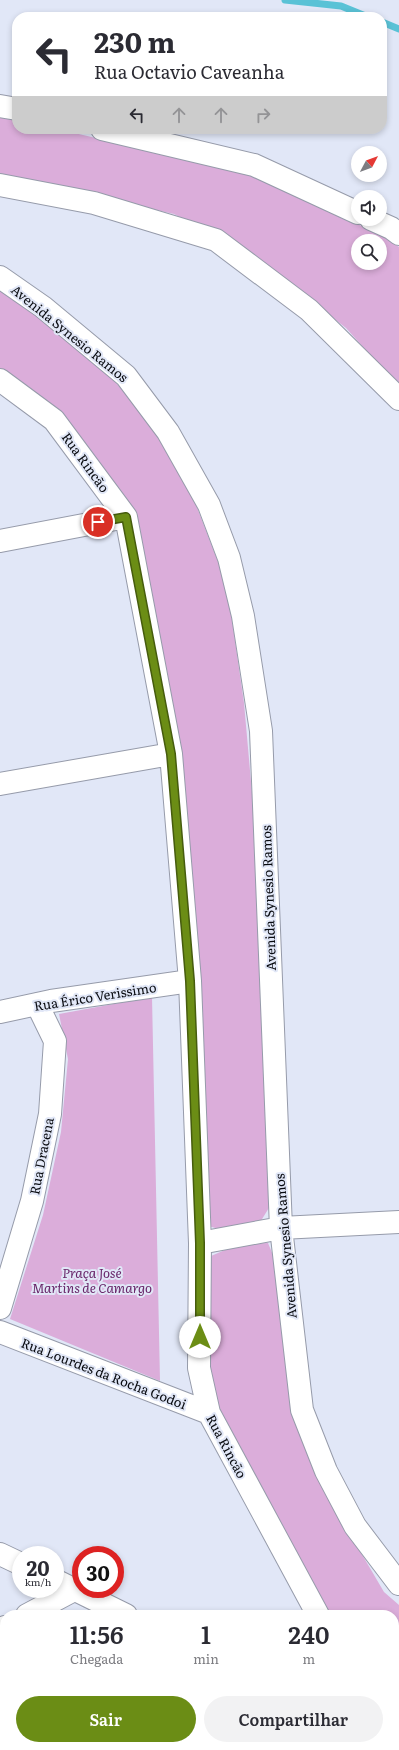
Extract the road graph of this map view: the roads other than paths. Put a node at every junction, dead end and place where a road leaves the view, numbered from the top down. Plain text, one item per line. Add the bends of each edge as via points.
1 (0, 106) edge
2 (12, 108) edge
3 (123, 134) edge
4 (1, 187) edge
5 (351, 210) edge
6 (387, 226) edge
7 (399, 234) edge
8 (0, 277) edge
9 (0, 380) edge
10 (399, 400) edge
11 (126, 517) junction
12 (0, 541) edge
13 (171, 754) junction
14 (0, 784) edge
15 (190, 981) junction
16 (37, 1004) junction
17 (0, 1012) edge
18 (399, 1222) edge
19 (281, 1228) junction
20 (200, 1243) junction
21 (0, 1308) edge
22 (0, 1332) edge
23 (208, 1413) junction
24 (0, 1554) edge
25 (12, 1560) edge
26 (399, 1584) edge
27 (64, 1585) edge
28 (48, 1598) edge
29 (33, 1610) edge
30 (116, 1610) edge
31 (314, 1610) edge

1 - 2 street
3 - 5 street via 254,165
4 - 10 street via 94,203 216,240 309,310
6 - 7 street
8 - 19 street, Avenida Synesio Ramos via 43,307 126,376 168,432 209,505 229,558 242,616 261,731
9 - 11 street, Rua Rincão via 54,420
11 - 12 street
11 - 13 street, Rua Rincão
13 - 14 street
13 - 15 street, Rua Rincão
15 - 16 street, Rua Érico Verissimo
15 - 20 street, Rua Rincão
16 - 17 street, Rua Érico Verissimo
16 - 21 street, Rua Dracena via 55,1041 50,1114 32,1201
18 - 19 street
19 - 20 street
19 - 26 street, Avenida Synesio Ramos via 302,1410 326,1472 355,1526
20 - 23 street, Rua Rincão via 199,1368
22 - 23 street, Rua Lourdes da Rocha Godoi
23 - 31 street, Rua Rincão
24 - 25 street
27 - 30 street
28 - 29 street

